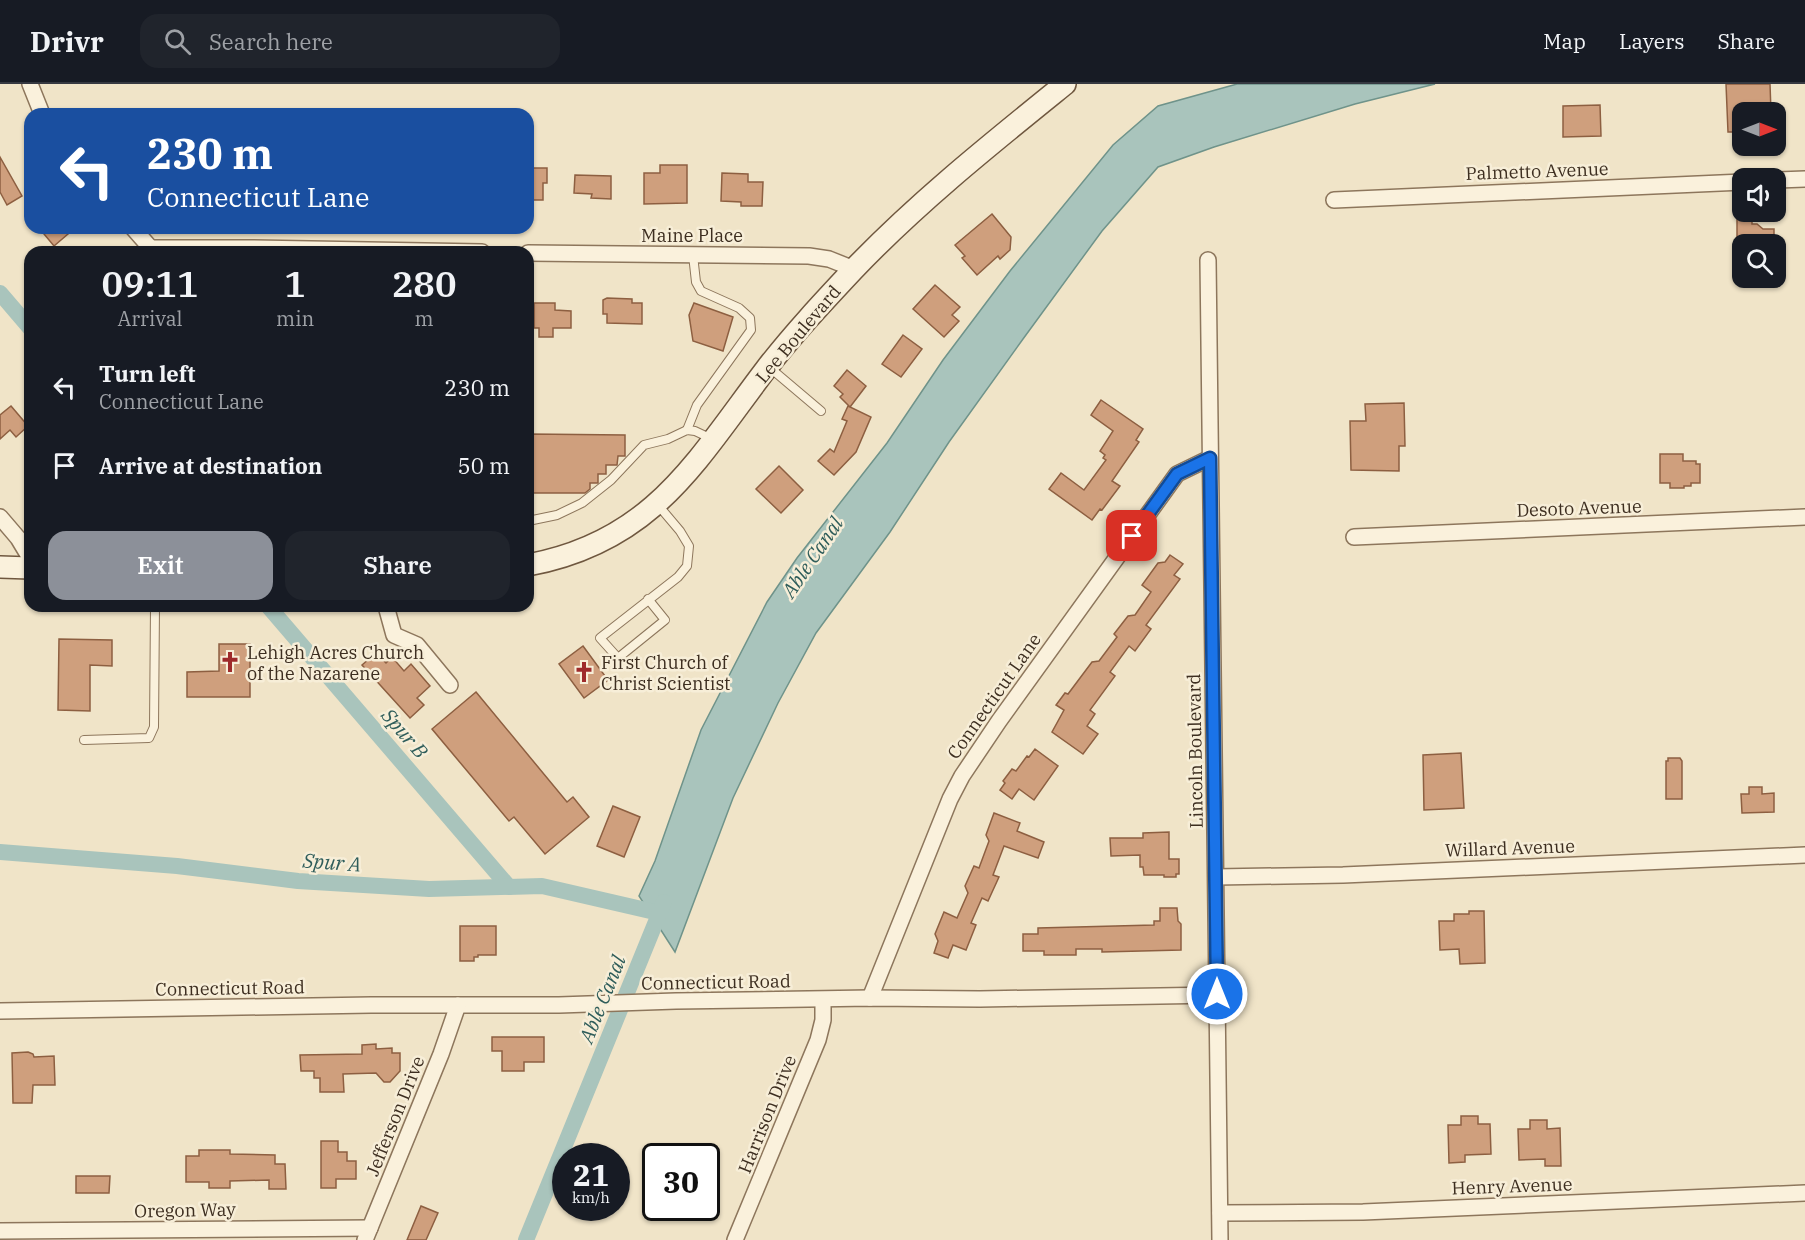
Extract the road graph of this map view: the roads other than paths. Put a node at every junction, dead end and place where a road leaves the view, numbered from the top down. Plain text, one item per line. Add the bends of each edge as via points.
1 (30, 84) edge
2 (1065, 84) edge
3 (40, 108) edge
4 (1805, 179) edge
5 (1786, 180) edge
6 (1732, 182) edge
7 (1334, 200) dead end
8 (138, 234) edge
9 (149, 246) edge
10 (534, 253) edge
11 (693, 255) junction
12 (1208, 260) dead end
13 (854, 269) junction
14 (768, 366) junction
15 (821, 411) dead end
16 (687, 430) junction
17 (713, 440) junction
18 (1210, 458) junction
19 (657, 504) junction
20 (0, 517) edge
21 (1805, 517) edge
22 (534, 520) edge
23 (1354, 537) dead end
24 (24, 548) edge
25 (534, 564) edge
26 (0, 567) edge
27 (24, 568) edge
28 (648, 599) junction
29 (155, 612) edge
30 (388, 612) edge
31 (450, 685) dead end
32 (84, 740) dead end
33 (1805, 855) edge
34 (1216, 877) junction
35 (1217, 994) junction
36 (870, 998) junction
37 (823, 1000) junction
38 (458, 1005) junction
39 (0, 1011) edge
40 (1805, 1193) edge
41 (1220, 1213) junction
42 (0, 1231) edge
43 (367, 1234) edge
44 (735, 1240) edge
45 (1220, 1240) edge

1 - 3 street
2 - 13 main road, Lee Boulevard via 956,173
4 - 5 street
6 - 7 street, Palmetto Avenue
8 - 9 street
10 - 11 street, Maine Place
11 - 13 street, Maine Place via 809,256
11 - 16 lane via 700,291 739,308 750,318 751,330 697,405
12 - 18 street, Lincoln Boulevard
13 - 14 main road, Lee Boulevard
14 - 15 lane
14 - 17 main road, Lee Boulevard
16 - 17 lane
16 - 22 lane via 668,440 644,445 611,480 582,503
17 - 19 main road, Lee Boulevard
18 - 34 street, Lincoln Boulevard
18 - 36 street, Connecticut Lane via 1177,474 962,776
19 - 25 main road, Lee Boulevard via 590,547
19 - 28 lane via 680,531 690,555 678,577
20 - 24 street
21 - 23 street, Desoto Avenue
26 - 27 main road
28 - 28 lane via 600,638 618,658 665,620
29 - 32 lane via 154,728 149,738
30 - 31 street via 394,635 417,645
33 - 34 street, Willard Avenue
34 - 35 street, Lincoln Boulevard
35 - 36 street, Connecticut Road
35 - 41 street, Lincoln Boulevard
36 - 37 street, Connecticut Road
37 - 38 street, Connecticut Road
37 - 44 street, Harrison Drive via 818,1040
38 - 39 street, Connecticut Road
38 - 43 street, Jefferson Drive
40 - 41 street, Henry Avenue via 1363,1212
41 - 45 street, Lincoln Boulevard
42 - 43 street, Oregon Way

